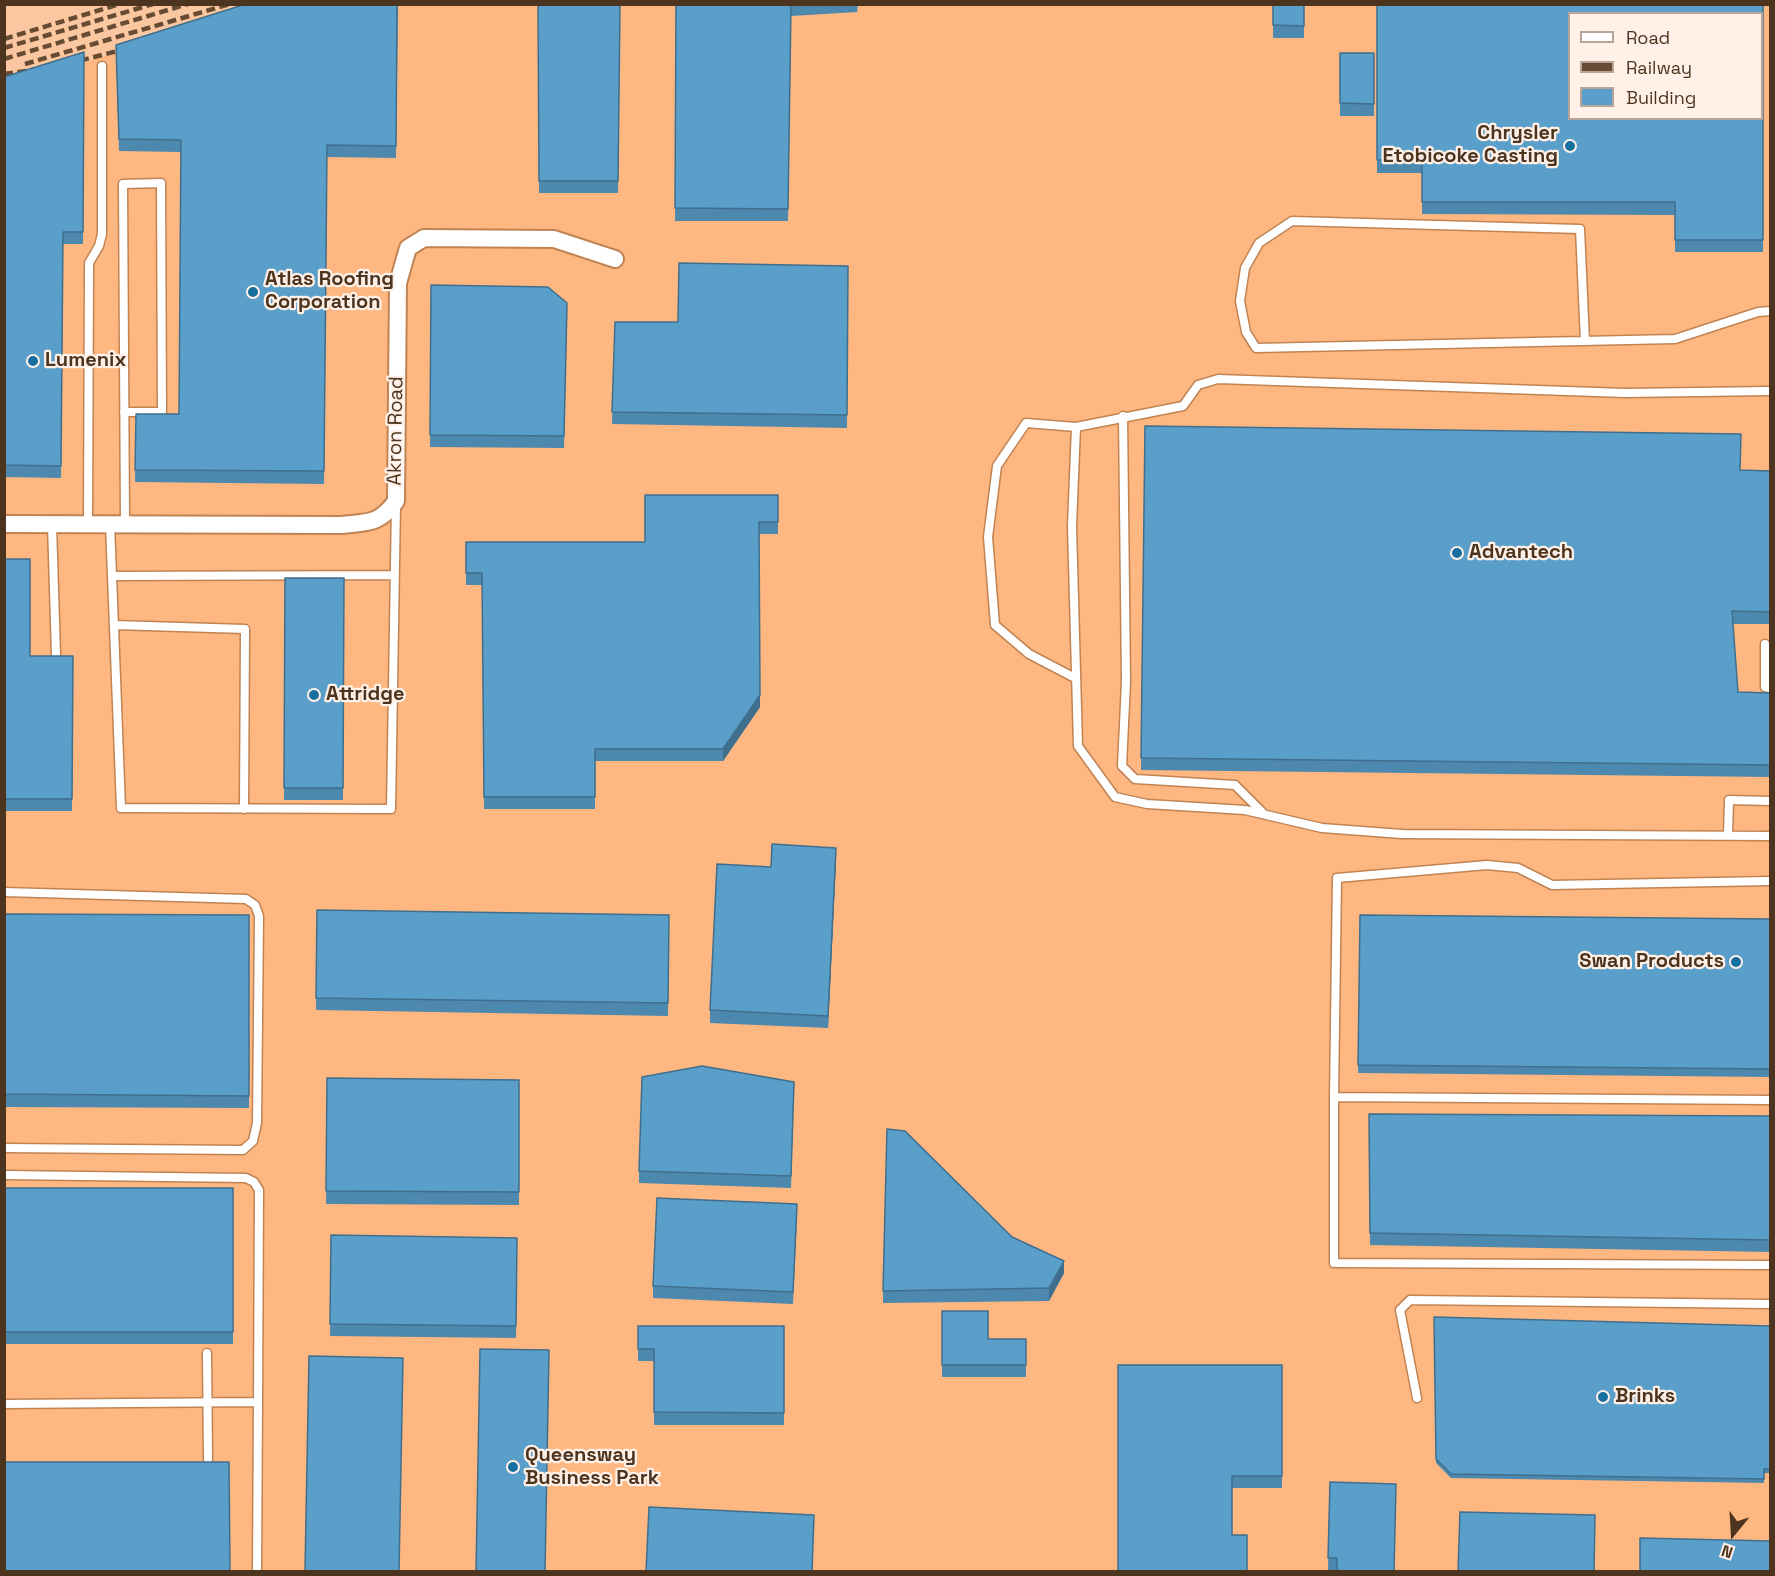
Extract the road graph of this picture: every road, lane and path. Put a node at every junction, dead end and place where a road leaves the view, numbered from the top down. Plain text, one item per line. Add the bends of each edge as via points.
1 (102, 66) dead end
2 (615, 259) dead end
3 (1770, 311) edge
4 (1585, 341) junction
5 (1770, 391) edge
6 (124, 412) junction
7 (1123, 416) junction
8 (1076, 427) junction
9 (396, 501) junction
10 (88, 523) junction
11 (118, 523) junction
12 (4, 524) edge
13 (52, 524) junction
14 (394, 575) junction
15 (112, 576) junction
16 (114, 625) junction
17 (1765, 644) dead end
18 (56, 655) edge
19 (1075, 678) junction
20 (1770, 688) edge
21 (1770, 801) edge
22 (244, 809) junction
23 (1264, 814) junction
24 (1728, 835) junction
25 (1770, 836) edge
26 (1770, 881) edge
27 (4, 892) edge
28 (1334, 1097) junction
29 (1770, 1100) edge
30 (4, 1148) edge
31 (4, 1175) edge
32 (1770, 1265) edge
33 (1770, 1304) edge
34 (207, 1353) dead end
35 (1417, 1398) dead end
36 (208, 1402) junction
37 (258, 1402) junction
38 (4, 1404) edge
39 (208, 1459) edge
40 (257, 1572) edge

1 - 10 lane via 102,234 89,263
2 - 9 street, Akron Road via 554,239 424,238 408,248 398,283
3 - 4 lane via 1675,339
4 - 4 lane via 1256,348 1246,332 1240,301 1245,268 1259,243 1292,220 1580,229
5 - 7 lane via 1625,393 1218,379 1198,385 1183,406
6 - 6 lane via 123,184 161,183 162,412
6 - 11 lane
7 - 8 lane
7 - 23 lane via 1126,682 1122,766 1135,779 1235,785
8 - 19 lane via 1072,526
8 - 19 lane via 1026,423 997,466 988,537 995,625 1029,654
9 - 11 street, Akron Road via 387,514 374,521 342,525
9 - 14 lane
10 - 11 street, Akron Road
10 - 13 street, Akron Road
11 - 15 lane
12 - 13 street, Akron Road
13 - 18 lane
14 - 15 lane
14 - 22 lane via 391,810
15 - 16 lane
16 - 22 lane via 121,808
16 - 22 lane via 245,630
17 - 20 lane via 1765,687
19 - 23 lane via 1078,746 1115,797 1147,804
21 - 24 lane via 1728,800
23 - 24 lane via 1322,828 1402,834
24 - 25 lane
26 - 28 lane via 1552,885 1518,868 1487,865 1337,878
27 - 30 lane via 246,899 255,905 259,916 254,1141 243,1150
28 - 29 lane
28 - 32 lane via 1334,1263
31 - 37 lane via 246,1178 254,1182 259,1190
33 - 35 lane via 1410,1300 1400,1310
34 - 36 lane
36 - 37 lane
36 - 38 lane
36 - 39 lane
37 - 40 lane

